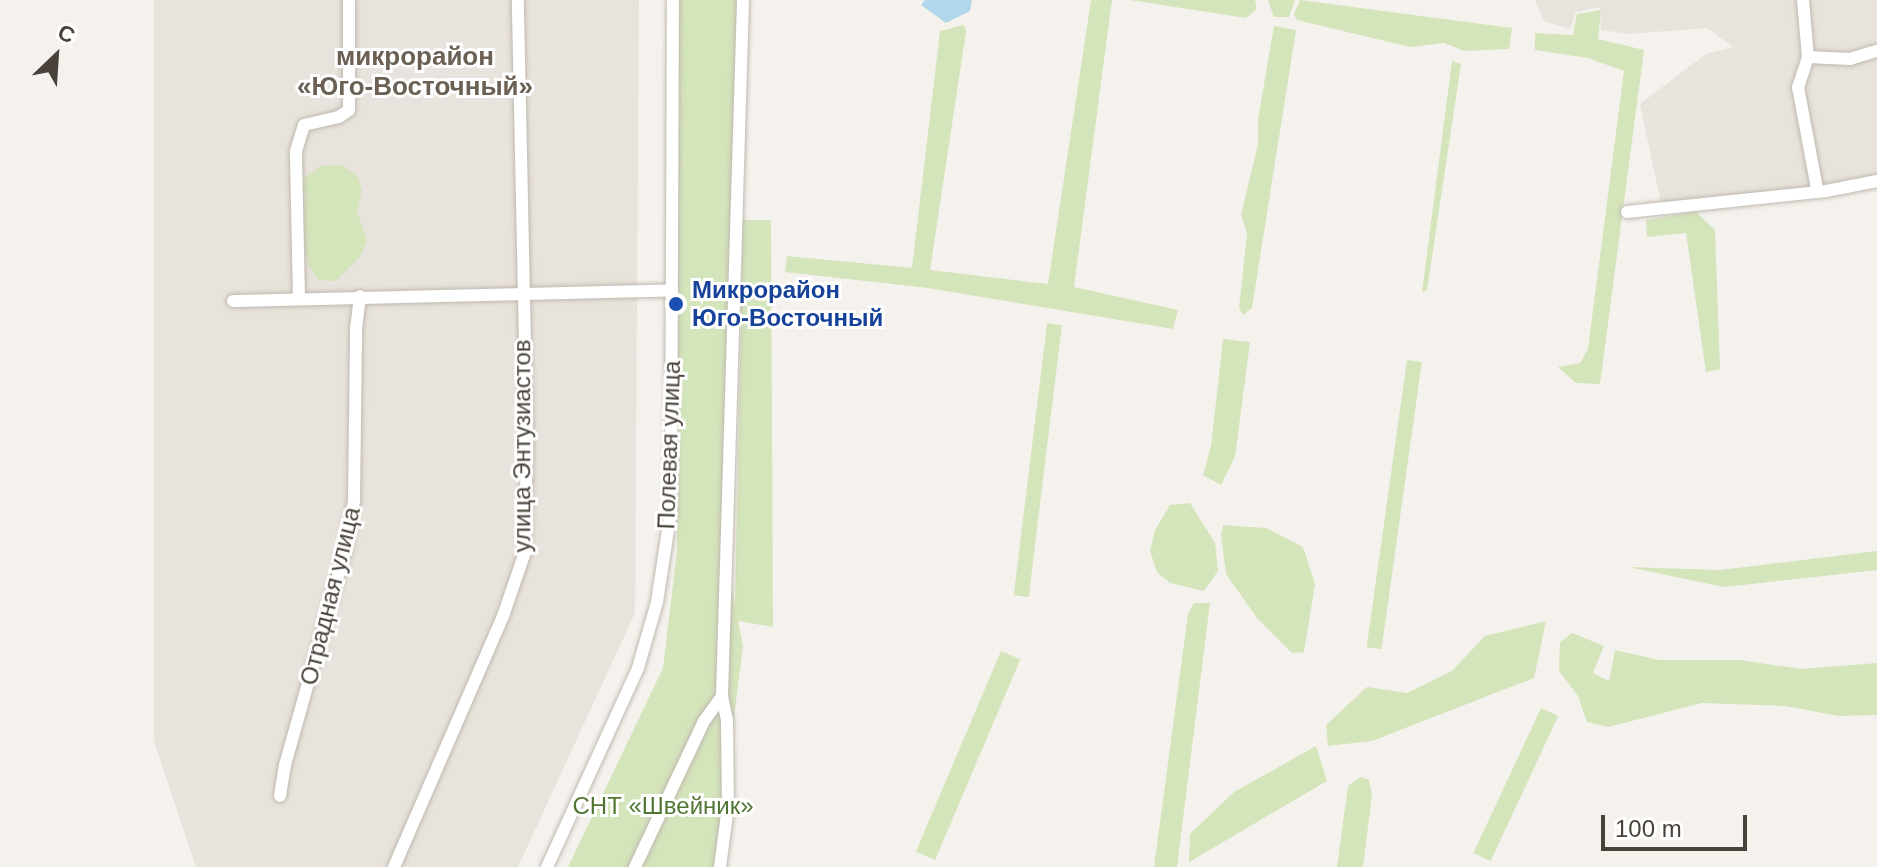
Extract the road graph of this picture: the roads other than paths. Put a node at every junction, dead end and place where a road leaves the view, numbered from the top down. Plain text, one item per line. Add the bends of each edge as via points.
1 (349, 0) edge
2 (518, 0) edge
3 (673, 0) edge
4 (743, 0) edge
5 (1803, 0) edge
6 (1877, 51) edge
7 (1808, 57) junction
8 (1877, 181) edge
9 (1817, 189) junction
10 (1627, 212) dead end
11 (672, 290) junction
12 (522, 295) junction
13 (360, 296) junction
14 (299, 299) junction
15 (233, 301) dead end
16 (722, 696) junction
17 (280, 796) dead end
18 (394, 867) edge
19 (547, 867) edge
20 (635, 867) edge
21 (720, 867) edge

1 - 14 street via 349,110 304,125 296,151
2 - 12 street, улица Энтузиастов
3 - 11 street, Полевая улица
4 - 16 street
5 - 7 street
6 - 7 street via 1850,59
7 - 9 street via 1798,87
8 - 9 street
9 - 10 street
11 - 12 street
11 - 19 street, Полевая улица via 671,510 657,602 638,668
12 - 13 street
12 - 18 street, улица Энтузиастов via 525,552 503,616
13 - 14 street
13 - 17 street, Отрадная улица via 354,501
14 - 15 street
16 - 20 street via 704,721
16 - 21 street via 728,807

